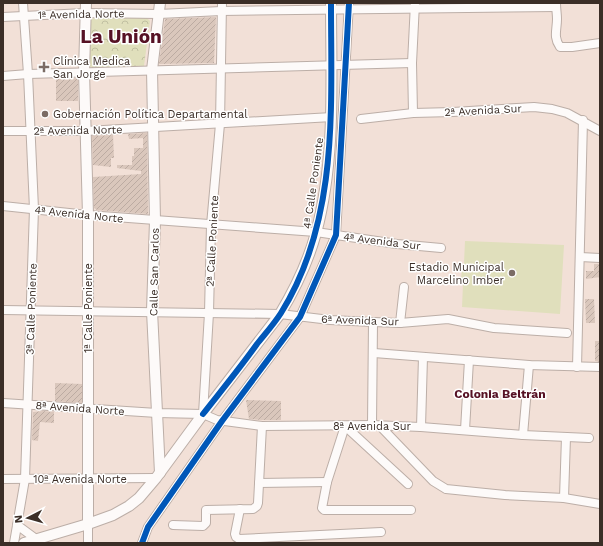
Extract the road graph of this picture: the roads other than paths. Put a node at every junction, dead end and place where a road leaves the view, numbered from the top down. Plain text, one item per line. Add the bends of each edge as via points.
1 (23, 3) edge
2 (160, 3) edge
3 (556, 5) edge
4 (331, 6) edge
5 (349, 6) edge
6 (415, 6) edge
7 (222, 7) edge
8 (85, 8) edge
9 (159, 14) junction
10 (24, 15) junction
11 (3, 17) edge
12 (600, 43) edge
13 (412, 63) junction
14 (331, 64) junction
15 (346, 64) junction
16 (220, 68) junction
17 (152, 70) junction
18 (84, 72) junction
19 (28, 74) junction
20 (3, 76) edge
21 (413, 113) junction
22 (332, 117) junction
23 (361, 119) dead end
24 (583, 120) junction
25 (220, 124) junction
26 (153, 128) junction
27 (3, 131) edge
28 (31, 131) junction
29 (86, 131) junction
30 (600, 131) edge
31 (3, 206) edge
32 (34, 209) junction
33 (88, 215) junction
34 (154, 221) junction
35 (211, 225) junction
36 (316, 232) junction
37 (336, 235) junction
38 (441, 248) dead end
39 (580, 257) junction
40 (600, 258) edge
41 (404, 287) dead end
42 (3, 310) edge
43 (31, 310) junction
44 (88, 311) junction
45 (152, 311) junction
46 (209, 313) junction
47 (280, 314) junction
48 (300, 316) junction
49 (373, 322) junction
50 (400, 323) junction
51 (567, 333) dead end
52 (374, 353) junction
53 (423, 357) junction
54 (469, 360) junction
55 (529, 365) junction
56 (577, 367) junction
57 (600, 367) edge
58 (3, 403) edge
59 (28, 405) junction
60 (88, 409) junction
61 (157, 413) junction
62 (203, 414) junction
63 (222, 421) junction
64 (262, 426) junction
65 (345, 426) junction
66 (376, 426) junction
67 (421, 427) junction
68 (465, 430) junction
69 (523, 435) junction
70 (566, 437) junction
71 (589, 438) dead end
72 (158, 476) junction
73 (3, 479) edge
74 (25, 479) junction
75 (87, 479) junction
76 (327, 482) junction
77 (259, 483) junction
78 (408, 484) dead end
79 (564, 498) junction
80 (600, 504) edge
81 (240, 509) junction
82 (411, 510) dead end
83 (88, 524) junction
84 (17, 525) junction
85 (173, 525) dead end
86 (381, 532) dead end
87 (36, 539) junction
88 (284, 540) edge
89 (14, 543) edge
90 (24, 543) edge
91 (88, 543) edge
92 (142, 543) edge

1 - 10 street, 3ª Calle Poniente
2 - 9 main road, Calle San Carlos
3 - 6 street, 1ª Avenida Norte
3 - 12 street via 555,35 560,47
4 - 5 street, 1ª Avenida Norte
4 - 7 street, 1ª Avenida Norte
4 - 14 main road, 4ª Calle Poniente
5 - 6 street, 1ª Avenida Norte
5 - 15 street
6 - 13 street
7 - 9 street, 1ª Avenida Norte
7 - 16 street, 2ª Calle Poniente
8 - 9 street, 1ª Avenida Norte
8 - 10 street, 1ª Avenida Norte
8 - 18 main road, 1ª Calle Poniente
9 - 17 main road, Calle San Carlos
10 - 11 street, 1ª Avenida Norte
10 - 19 street, 3ª Calle Poniente
13 - 15 street
13 - 21 street
14 - 15 street
14 - 16 street
14 - 22 main road, 4ª Calle Poniente
15 - 37 street
16 - 17 street
16 - 25 street, 2ª Calle Poniente
17 - 18 street
17 - 26 main road, Calle San Carlos
18 - 19 street
18 - 29 main road, 1ª Calle Poniente
19 - 20 street
19 - 28 street, 3ª Calle Poniente
21 - 23 street, 2ª Avenida Sur
21 - 24 street, 2ª Avenida Sur via 534,107 552,109
22 - 25 street
22 - 36 main road, 4ª Calle Poniente via 326,176
24 - 30 street, 2ª Avenida Sur
24 - 39 street
25 - 26 street
25 - 35 street, 2ª Calle Poniente
26 - 29 street, 2ª Avenida Norte
26 - 34 main road, Calle San Carlos
27 - 28 street, 2ª Avenida Norte
28 - 29 street, 2ª Avenida Norte
28 - 32 street, 3ª Calle Poniente
29 - 33 main road, 1ª Calle Poniente
31 - 32 street, 4ª Avenida Norte
32 - 33 street, 4ª Avenida Norte
32 - 43 street, 3ª Calle Poniente
33 - 34 street, 4ª Avenida Norte
33 - 44 main road, 1ª Calle Poniente
34 - 35 street, 4ª Avenida Sur
34 - 45 main road, Calle San Carlos
35 - 36 street, 4ª Avenida Sur
35 - 46 street, 2ª Calle Poniente
36 - 37 street, 4ª Avenida Sur
36 - 47 main road, 4ª Calle Poniente via 299,280
37 - 38 street, 4ª Avenida Sur
37 - 48 street
39 - 40 street
39 - 56 street
41 - 50 street
42 - 43 street, 6ª Avenida Sur
43 - 44 street, 6ª Avenida Sur
43 - 59 street, 3ª Calle Poniente
44 - 45 street, 6ª Avenida Sur
44 - 60 main road, 1ª Calle Poniente
45 - 46 street, 6ª Avenida Sur
45 - 61 main road, Calle San Carlos
46 - 47 street, 6ª Avenida Sur
46 - 62 street, 2ª Calle Poniente
47 - 48 street, 6ª Avenida Sur
47 - 62 main road, 4ª Calle Poniente
48 - 49 street, 6ª Avenida Sur
48 - 63 street
49 - 50 street, 6ª Avenida Sur
49 - 52 street
50 - 51 street, 6ª Avenida Sur via 448,319 494,328
52 - 53 street
52 - 66 street
53 - 54 street
53 - 67 street
54 - 55 street
54 - 68 street
55 - 56 street
55 - 69 street
56 - 57 street
58 - 59 street, 8ª Avenida Norte
59 - 60 street, 8ª Avenida Norte
59 - 74 street, 3ª Calle Poniente
60 - 61 street, 8ª Avenida Norte
60 - 75 main road, 1ª Calle Poniente
61 - 62 street, 8ª Avenida Sur
61 - 72 main road, Calle San Carlos
62 - 63 street, 8ª Avenida Sur
62 - 72 main road, 4ª Calle Poniente
63 - 64 street, 8ª Avenida Sur
63 - 92 street via 148,526
64 - 65 street, 8ª Avenida Sur
64 - 77 street
65 - 66 street, 8ª Avenida Sur
65 - 76 street
65 - 78 street
66 - 67 street, 8ª Avenida Sur
66 - 79 street via 433,481 446,489
67 - 68 street, 8ª Avenida Sur
68 - 69 street, 8ª Avenida Sur
69 - 70 street, 8ª Avenida Sur
70 - 71 street, 8ª Avenida Sur
70 - 79 street
72 - 75 street, 10ª Avenida Norte
72 - 83 main road, 4ª Calle Poniente via 129,506
73 - 74 street, 10ª Avenida Norte
74 - 75 street, 10ª Avenida Norte
74 - 84 street, 3ª Calle Poniente
75 - 83 main road, 1ª Calle Poniente
76 - 77 street
76 - 82 street via 322,504 324,510
77 - 81 street via 257,506 253,509
79 - 80 street
81 - 85 street via 206,510 206,523 203,526
81 - 88 street via 236,537
83 - 87 main road, 4ª Calle Poniente
83 - 91 street, 1ª Calle Poniente
84 - 87 street
84 - 89 street, 3ª Calle Poniente
86 - 88 street
87 - 90 main road, 4ª Calle Poniente

